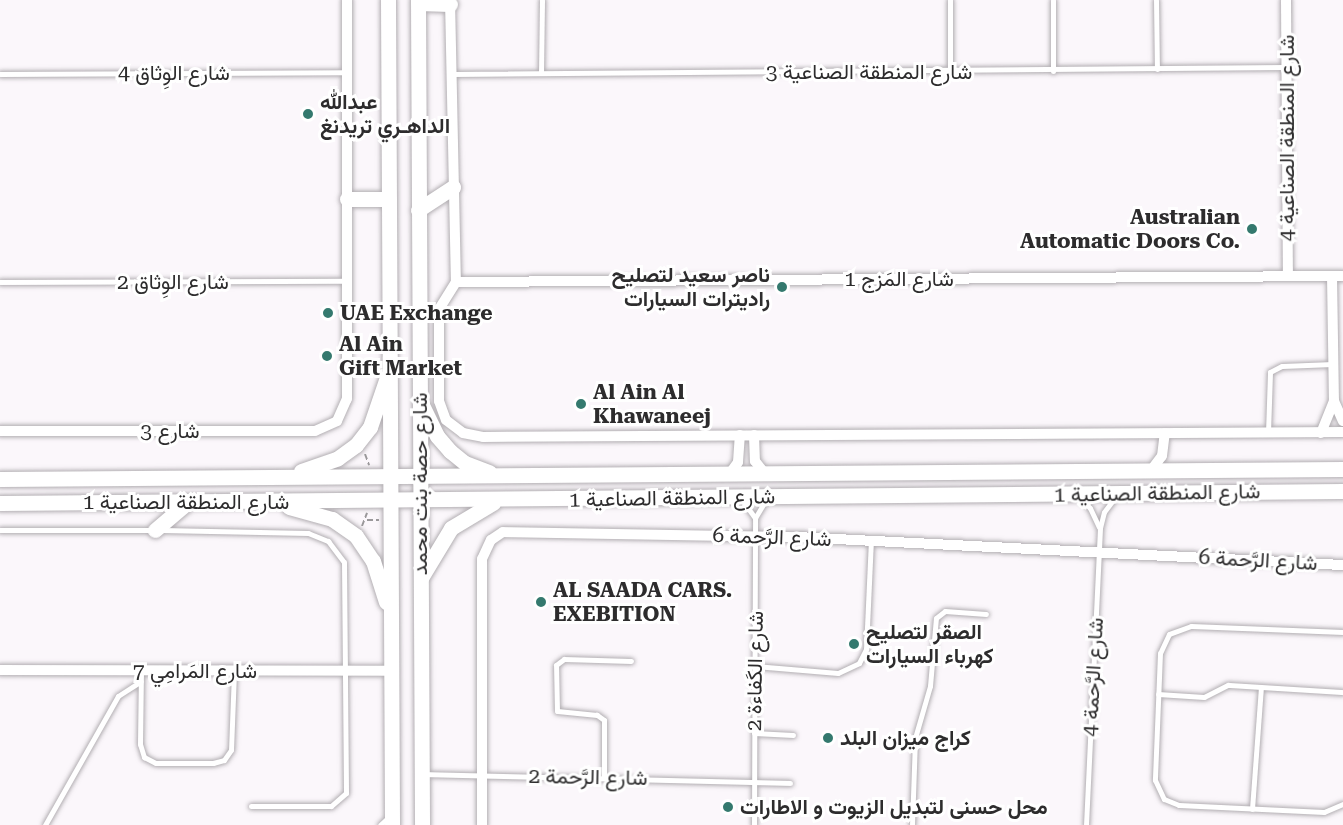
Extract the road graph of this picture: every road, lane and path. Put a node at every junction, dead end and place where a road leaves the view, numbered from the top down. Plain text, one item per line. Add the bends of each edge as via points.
1 (347, 0) edge
2 (388, 0) edge
3 (542, 0) edge
4 (950, 0) edge
5 (1053, 0) edge
6 (1156, 0) edge
7 (1286, 0) edge
8 (418, 2) edge
9 (450, 2) edge
10 (1286, 67) junction
11 (1157, 69) junction
12 (1053, 71) junction
13 (347, 72) junction
14 (950, 72) junction
15 (0, 74) edge
16 (453, 74) junction
17 (541, 74) junction
18 (453, 187) junction
19 (347, 199) junction
20 (389, 199) junction
21 (418, 210) junction
22 (1288, 276) junction
23 (1338, 276) edge
24 (347, 281) junction
25 (0, 282) edge
26 (456, 282) junction
27 (1333, 364) junction
28 (390, 369) junction
29 (1334, 401) junction
30 (421, 402) junction
31 (1343, 421) edge
32 (0, 431) edge
33 (1343, 432) edge
34 (1165, 433) junction
35 (1268, 433) junction
36 (1321, 433) junction
37 (740, 435) junction
38 (754, 435) junction
39 (1165, 449) junction
40 (1343, 469) edge
41 (1180, 472) junction
42 (1149, 473) junction
43 (895, 475) junction
44 (392, 476) junction
45 (420, 476) junction
46 (503, 476) junction
47 (728, 476) junction
48 (766, 476) junction
49 (285, 477) junction
50 (0, 479) edge
51 (1343, 491) edge
52 (1120, 493) junction
53 (1074, 494) junction
54 (872, 496) junction
55 (738, 497) junction
56 (771, 497) junction
57 (392, 500) junction
58 (420, 500) junction
59 (501, 500) junction
60 (188, 502) junction
61 (269, 502) junction
62 (0, 503) edge
63 (755, 518) junction
64 (1100, 528) junction
65 (0, 530) edge
66 (155, 530) junction
67 (756, 536) junction
68 (872, 540) junction
69 (1098, 552) junction
70 (1343, 564) edge
71 (420, 581) junction
72 (986, 614) dead end
73 (391, 621) junction
74 (1343, 632) edge
75 (631, 661) dead end
76 (755, 666) junction
77 (0, 670) edge
78 (234, 671) junction
79 (347, 671) junction
80 (391, 671) junction
81 (141, 676) junction
82 (1261, 687) junction
83 (1343, 692) edge
84 (1158, 694) junction
85 (754, 733) junction
86 (793, 735) dead end
87 (422, 774) junction
88 (482, 775) junction
89 (604, 777) junction
90 (754, 780) junction
91 (790, 783) dead end
92 (1343, 804) edge
93 (252, 806) dead end
94 (1252, 808) junction
95 (392, 819) edge
96 (45, 825) edge
97 (380, 825) edge
98 (422, 825) edge
99 (482, 825) edge
100 (754, 825) edge
101 (912, 825) edge
102 (1086, 825) edge

1 - 13 street
2 - 20 street, شارع حصة بنت محمد
3 - 17 lane
4 - 14 lane
5 - 12 lane
6 - 11 lane
7 - 10 street, شارع المنطقة الصناعية 4
8 - 9 street
8 - 21 street, شارع حصة بنت محمد
9 - 16 street
10 - 11 lane, شارع المنطقة الصناعية 3
10 - 22 street, شارع المنطقة الصناعية 4
11 - 12 lane, شارع المنطقة الصناعية 3
12 - 14 lane, شارع المنطقة الصناعية 3
13 - 15 lane, شارع الوِثاق 4
13 - 19 street
14 - 17 lane, شارع المنطقة الصناعية 3
16 - 17 lane, شارع المنطقة الصناعية 3
16 - 18 street
18 - 21 street
18 - 26 street
19 - 20 street
19 - 24 street
20 - 28 street, شارع حصة بنت محمد
21 - 30 street, شارع حصة بنت محمد
22 - 23 street, شارع المَزج 1
22 - 26 street, شارع المَزج 1
23 - 27 street
24 - 25 lane, شارع الوِثاق 2
24 - 32 street, شارع 3 via 346,399 338,421 315,431
26 - 37 street via 439,309 439,401 446,420 463,433
27 - 29 street
27 - 35 lane via 1282,366 1270,372
28 - 44 street, شارع حصة بنت محمد
28 - 49 street via 374,416 356,445 328,463
29 - 31 street
29 - 36 street
30 - 45 street, شارع حصة بنت محمد
30 - 46 street via 437,436 450,452 475,467
33 - 36 street
34 - 35 street
34 - 38 street
34 - 39 street
35 - 36 street
37 - 38 street
37 - 47 street via 739,456
38 - 48 street via 755,461
39 - 41 street
39 - 42 street
40 - 41 street, شارع المنطقة الصناعية 1
41 - 42 street, شارع المنطقة الصناعية 1
42 - 43 street, شارع المنطقة الصناعية 1
43 - 48 street, شارع المنطقة الصناعية 1
43 - 54 street via 877,482
44 - 45 street, شارع المنطقة الصناعية 1
44 - 49 street, شارع المنطقة الصناعية 1
44 - 57 street, شارع حصة بنت محمد
45 - 46 street, شارع المنطقة الصناعية 1
45 - 58 street, شارع حصة بنت محمد
46 - 47 street, شارع المنطقة الصناعية 1
47 - 48 street, شارع المنطقة الصناعية 1
49 - 50 street, شارع المنطقة الصناعية 1
51 - 52 street, شارع المنطقة الصناعية 1
52 - 53 street, شارع المنطقة الصناعية 1
52 - 64 lane, شارع الرَّحمة 4 via 1104,512
53 - 54 street, شارع المنطقة الصناعية 1
53 - 64 lane via 1090,508
54 - 56 street, شارع المنطقة الصناعية 1
55 - 56 street, شارع المنطقة الصناعية 1
55 - 59 street, شارع المنطقة الصناعية 1
55 - 63 lane
56 - 63 lane via 759,507
57 - 58 street, شارع المنطقة الصناعية 1
57 - 61 street, شارع المنطقة الصناعية 1
57 - 73 street, شارع حصة بنت محمد
58 - 59 street, شارع المنطقة الصناعية 1
58 - 71 street, شارع حصة بنت محمد
59 - 71 street via 456,523 441,540
60 - 61 street, شارع المنطقة الصناعية 1
60 - 62 street, شارع المنطقة الصناعية 1
60 - 66 street
61 - 73 street via 322,515 356,536 373,561
63 - 67 lane, شارع الكَفاءة 2
64 - 69 lane, شارع الرَّحمة 4
65 - 66 lane
66 - 79 lane via 302,533 328,541 342,556 346,569
67 - 68 street, شارع الرَّحمة 6
67 - 76 lane, شارع الكَفاءة 2
67 - 88 street, شارع الرَّحمة 6 via 510,530 490,540 482,559
68 - 69 street, شارع الرَّحمة 6
68 - 76 lane via 866,649 859,663 838,673
69 - 70 street, شارع الرَّحمة 6
69 - 102 lane, شارع الرَّحمة 4
71 - 87 street, شارع حصة بنت محمد
72 - 101 lane via 945,611 936,618 930,686 915,738
73 - 80 street, شارع حصة بنت محمد
74 - 84 lane via 1179,628 1162,646
75 - 89 lane via 564,659 556,665 557,711 597,714 604,720
76 - 85 lane, شارع الكَفاءة 2
77 - 81 street, شارع المَرامِي 7
78 - 79 street, شارع المَرامِي 7
78 - 81 street, شارع المَرامِي 7
78 - 81 lane via 231,750 224,760 213,763 156,763 144,757 140,749
79 - 80 street, شارع المَرامِي 7
79 - 93 lane via 343,800 331,806
80 - 95 street, شارع حصة بنت محمد
81 - 96 lane via 118,696
82 - 83 lane
82 - 84 lane via 1228,685 1204,697
82 - 94 lane
84 - 94 lane via 1155,780 1161,795 1179,805
85 - 86 lane
85 - 90 lane, شارع الكَفاءة 2
87 - 88 lane, شارع الرَّحمة 2
87 - 98 street, شارع حصة بنت محمد
88 - 89 lane, شارع الرَّحمة 2
88 - 99 street, شارع الرَّحمة 6
89 - 90 lane, شارع الرَّحمة 2
90 - 91 lane, شارع الرَّحمة 2
90 - 100 lane, شارع الكَفاءة 2
92 - 94 lane via 1324,812
95 - 97 lane

